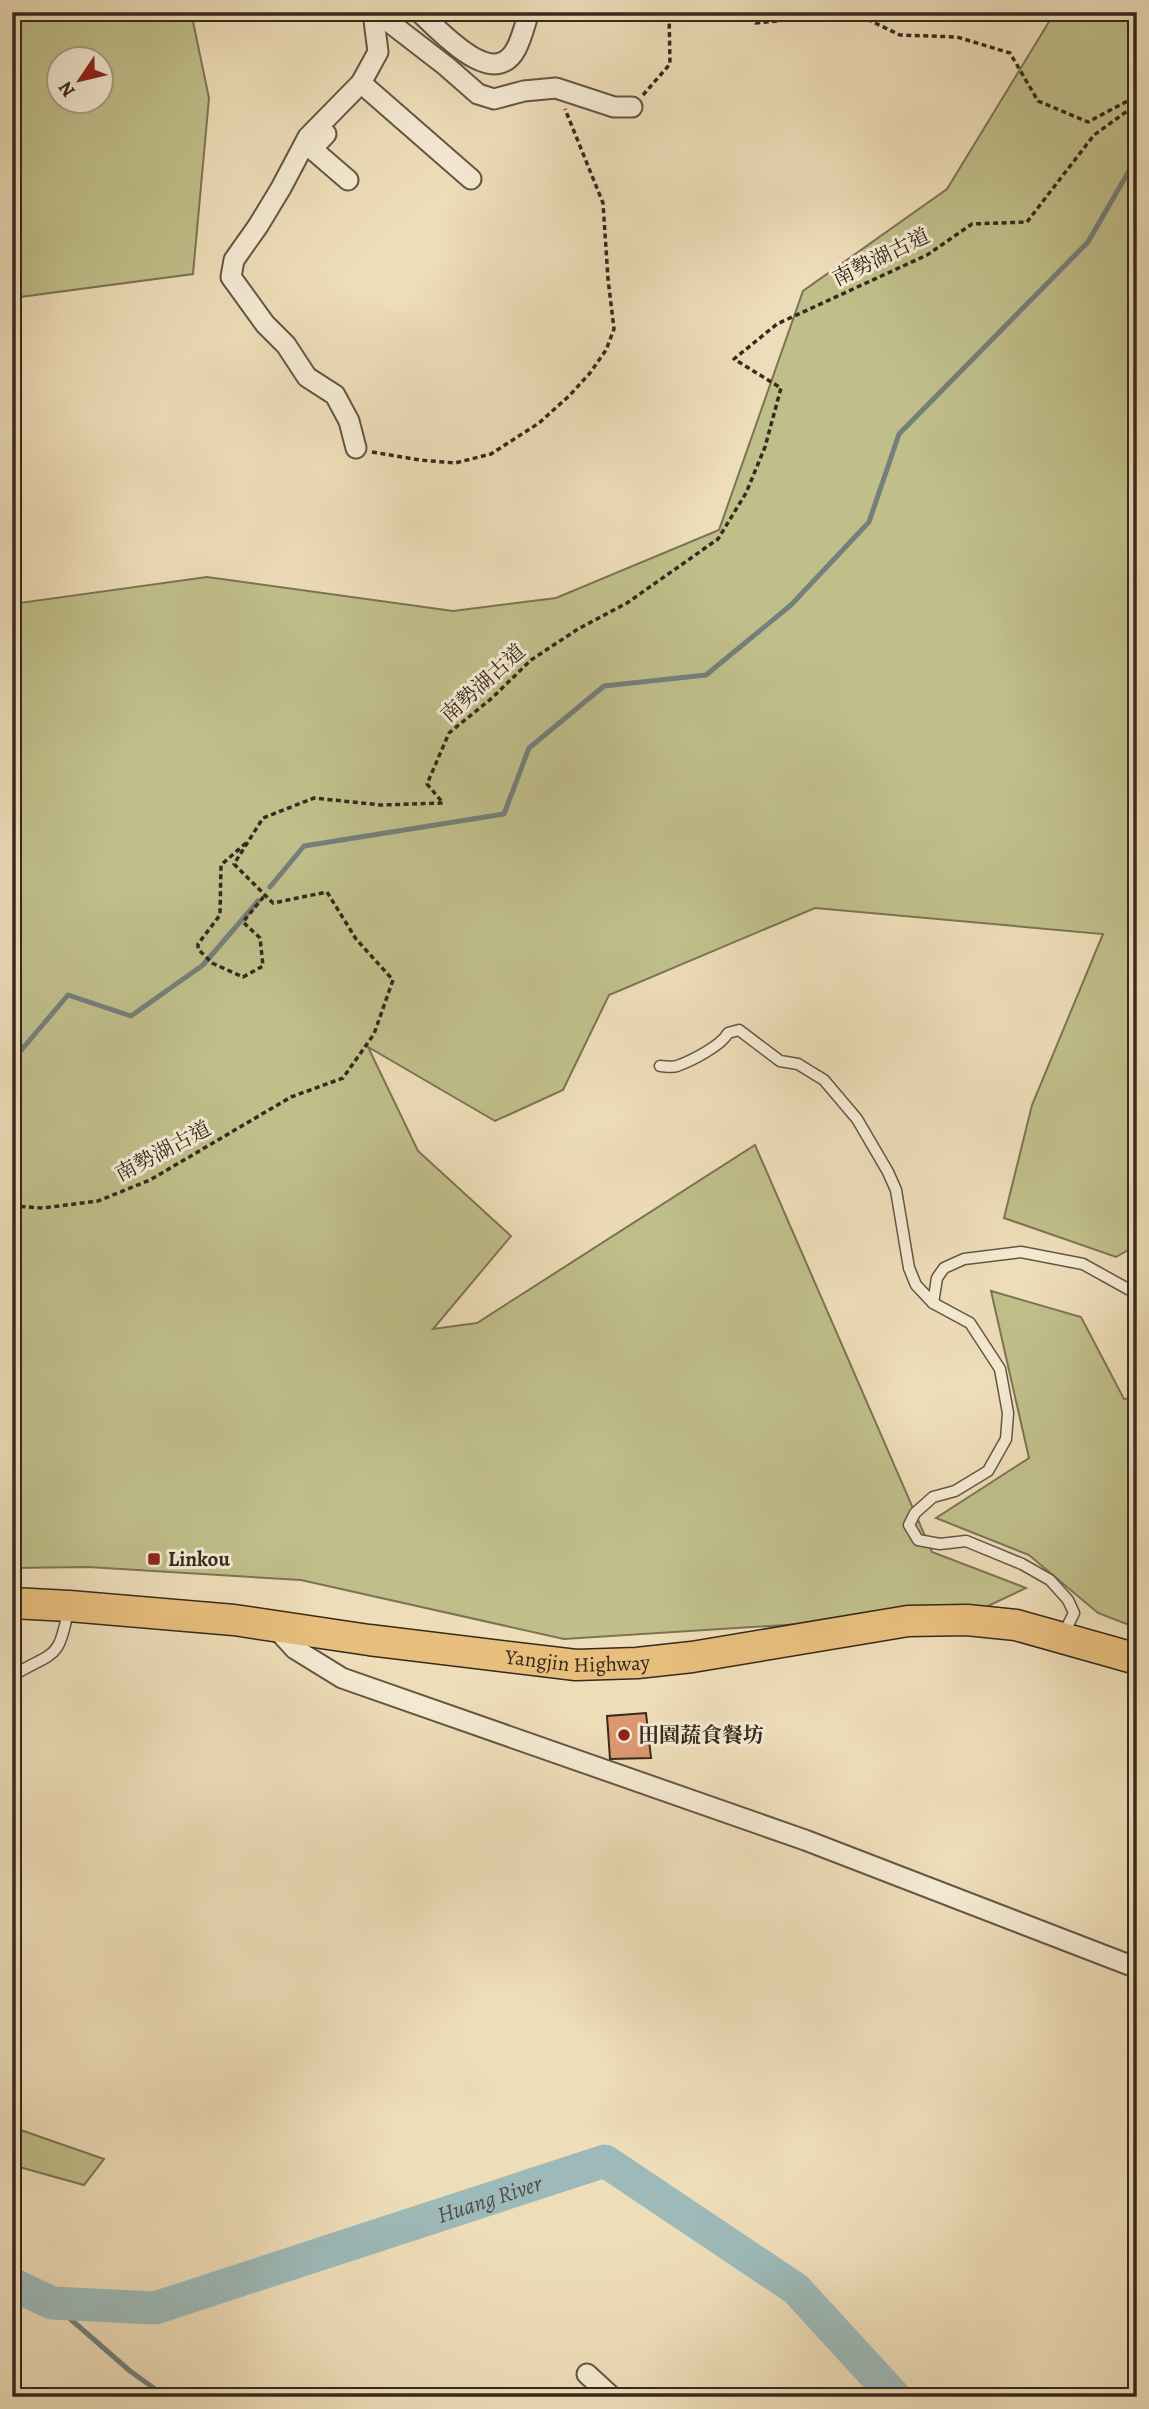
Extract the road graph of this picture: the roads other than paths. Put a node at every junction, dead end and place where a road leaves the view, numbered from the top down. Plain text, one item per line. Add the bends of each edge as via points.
1 (374, 12) edge
2 (419, 12) edge
3 (529, 12) edge
4 (361, 83) junction
5 (340, 105) junction
6 (632, 107) road end
7 (471, 179) dead end
8 (348, 180) dead end
9 (356, 448) road end
10 (660, 1066) dead end
11 (1137, 1294) edge
12 (933, 1303) junction
13 (12, 1603) edge
14 (69, 1606) junction
15 (274, 1626) junction
16 (1061, 1637) junction
17 (1137, 1659) edge
18 (12, 1676) edge
19 (1137, 1968) edge
20 (587, 2374) dead end
21 (612, 2397) edge

1 - 4 street via 378,52
1 - 6 street via 478,94 495,99 556,88 614,107
2 - 3 street via 478,62 497,65 516,50
4 - 5 street
4 - 7 street
5 - 8 street via 330,129 312,149
5 - 9 street via 308,137 234,260 231,277 307,377 335,395
10 - 12 lane via 675,1067 739,1030 780,1061 798,1064 824,1080 857,1119 888,1172 896,1190 909,1268 916,1285
11 - 12 lane via 1083,1264 1021,1252 964,1259 944,1268 937,1278
12 - 16 lane via 970,1322 1000,1369 1006,1439 988,1471 955,1491 933,1497 909,1525 918,1540 940,1544 966,1541 1050,1580 1068,1600 1073,1614
13 - 14 main road, Yangjin Highway
14 - 15 main road, Yangjin Highway
14 - 18 lane via 62,1641 50,1656
15 - 16 main road, Yangjin Highway via 576,1665 692,1657 908,1621 967,1620
15 - 19 street via 295,1649 342,1678 805,1840
16 - 17 main road, Yangjin Highway
20 - 21 street

